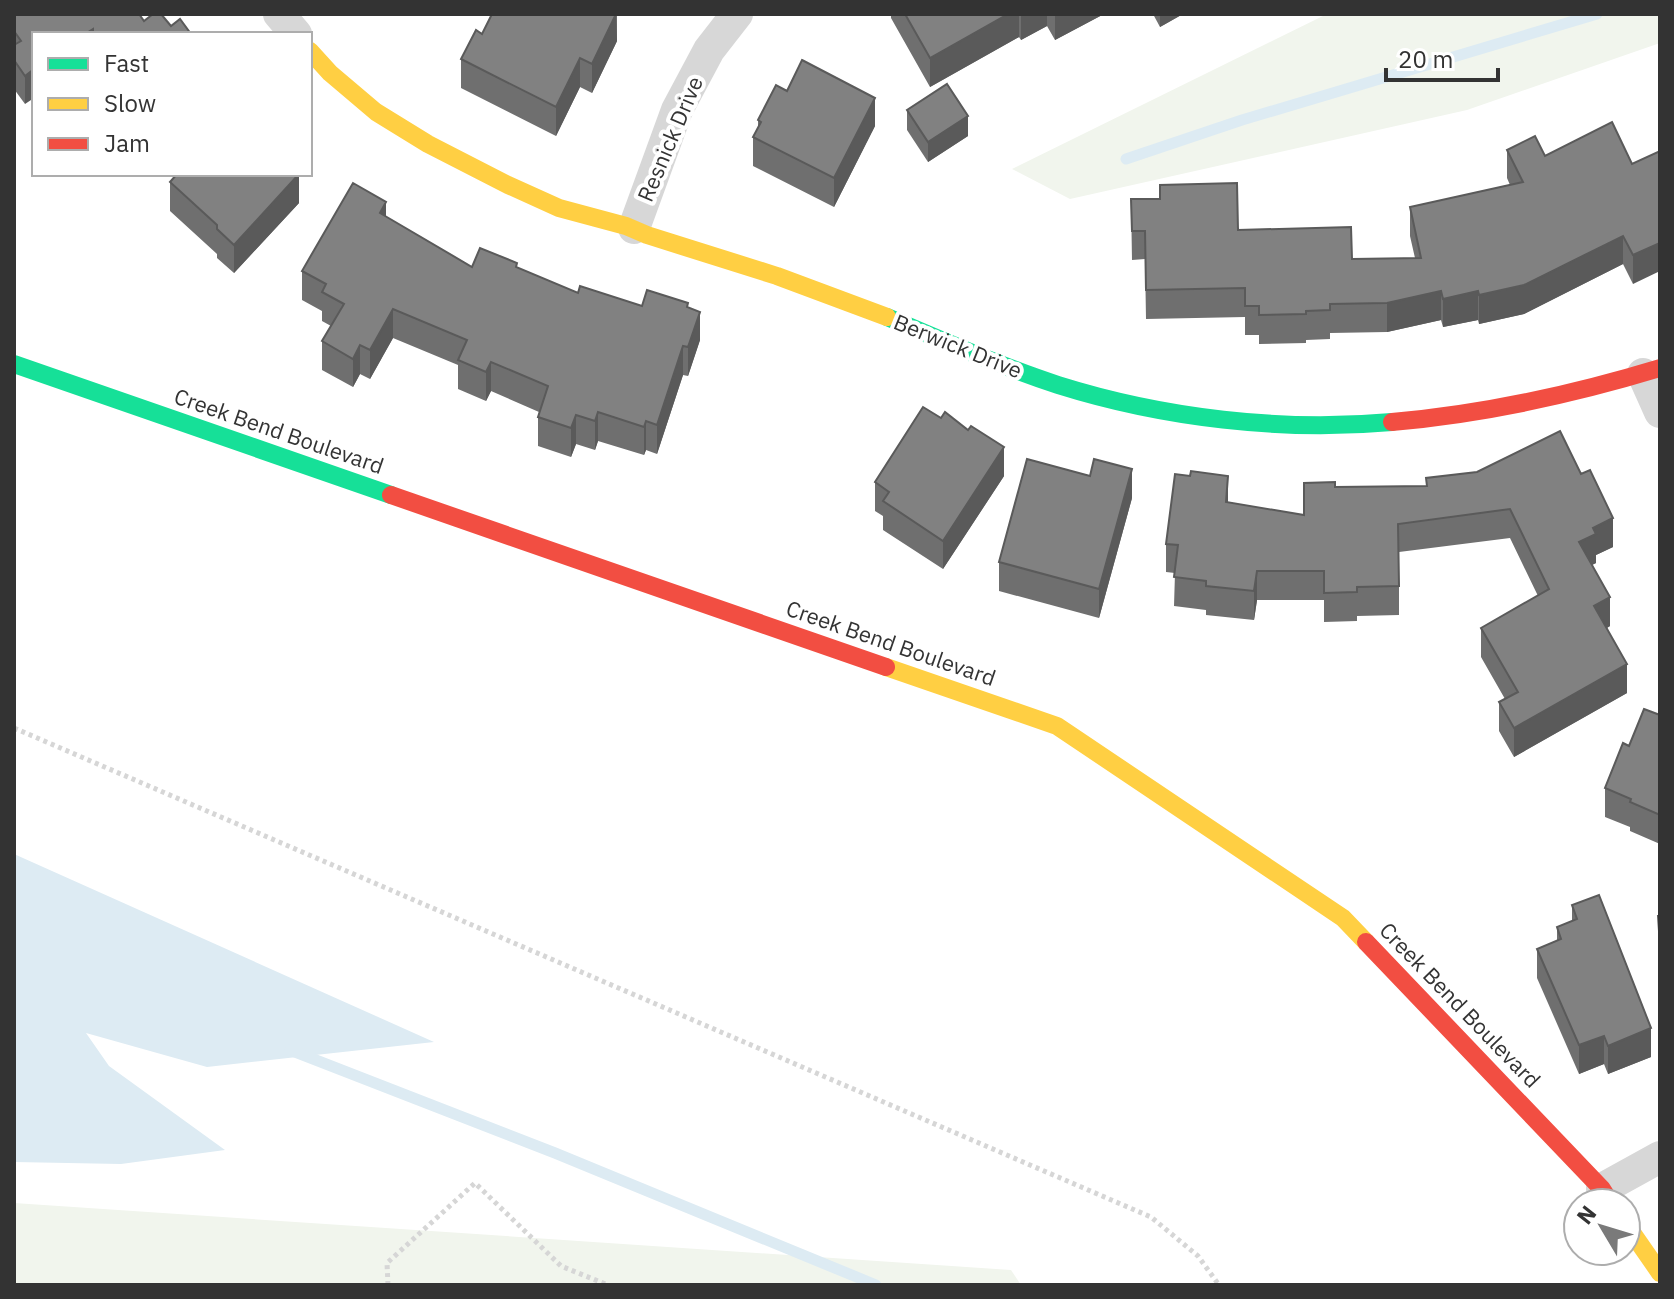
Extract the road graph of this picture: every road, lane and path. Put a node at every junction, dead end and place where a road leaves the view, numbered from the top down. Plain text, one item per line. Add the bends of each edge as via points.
1 (279, 14) edge
2 (737, 14) edge
3 (294, 32) edge
4 (312, 53) edge
5 (634, 228) junction
6 (14, 364) edge
7 (1651, 371) edge
8 (1660, 412) edge
9 (14, 728) edge
10 (1660, 1157) edge
11 (1597, 1187) edge
12 (1618, 1187) edge
13 (1642, 1247) edge
14 (1660, 1273) edge
15 (388, 1285) edge
16 (608, 1285) edge
17 (1219, 1285) edge

1 - 3 street
2 - 5 street, Resnick Drive via 709,50 677,110
4 - 5 street, Berwick Drive via 379,114 449,158 560,208
5 - 7 street, Berwick Drive via 851,302 1025,374 1152,409 1217,419 1349,426 1415,423 1577,394
6 - 11 street, Creek Bend Boulevard via 1057,726 1343,918
7 - 8 street
9 - 17 path via 1151,1217 1198,1256
10 - 12 street
13 - 14 street
15 - 16 path via 387,1263 475,1183 561,1266

